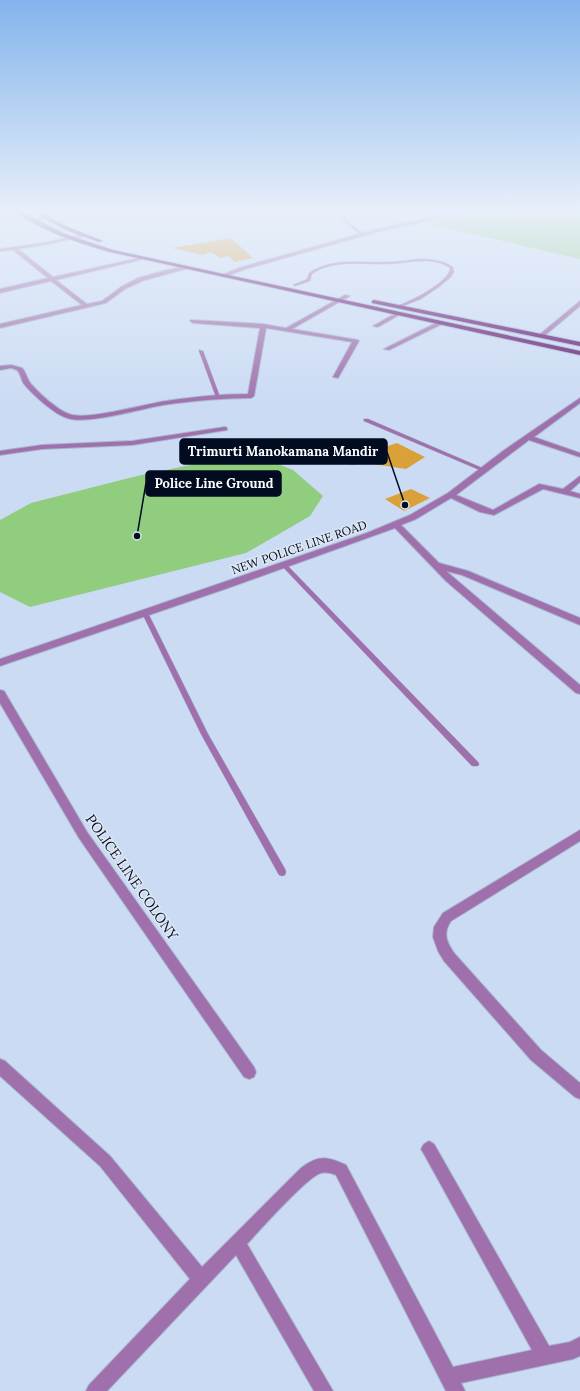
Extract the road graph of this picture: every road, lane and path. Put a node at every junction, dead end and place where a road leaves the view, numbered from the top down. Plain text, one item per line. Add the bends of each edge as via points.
1 (50, 276) edge
2 (67, 276) edge
3 (152, 276) edge
4 (222, 276) edge
5 (250, 276) edge
6 (310, 276) edge
7 (450, 276) edge
8 (54, 279) junction
9 (295, 285) junction
10 (0, 291) edge
11 (347, 296) junction
12 (340, 301) junction
13 (580, 303) edge
14 (87, 307) junction
15 (398, 307) junction
16 (398, 314) junction
17 (193, 321) dead end
18 (440, 323) junction
19 (0, 326) edge
20 (263, 326) junction
21 (376, 326) dead end
22 (288, 330) junction
23 (541, 336) junction
24 (580, 344) edge
25 (387, 349) dead end
26 (201, 351) dead end
27 (580, 353) edge
28 (0, 368) edge
29 (336, 377) dead end
30 (218, 397) junction
31 (580, 400) edge
32 (366, 420) dead end
33 (225, 429) dead end
34 (528, 437) junction
35 (0, 453) edge
36 (580, 455) edge
37 (484, 470) junction
38 (580, 478) edge
39 (565, 492) junction
40 (451, 495) junction
41 (580, 496) edge
42 (396, 524) junction
43 (283, 564) junction
44 (434, 564) junction
45 (145, 613) junction
46 (580, 622) edge
47 (0, 663) edge
48 (580, 690) edge
49 (0, 694) edge
50 (475, 764) dead end
51 (580, 836) edge
52 (282, 872) dead end
53 (0, 1066) edge
54 (249, 1072) dead end
55 (580, 1092) edge
56 (429, 1149) dead end
57 (237, 1242) junction
58 (201, 1279) junction
59 (580, 1346) edge
60 (545, 1356) junction
61 (452, 1384) edge
62 (95, 1391) edge
63 (324, 1391) edge

1 - 8 street
2 - 8 street
3 - 14 street via 121,289 110,300
4 - 12 main road
5 - 9 main road
6 - 9 lane via 309,280
7 - 15 lane via 414,302
8 - 10 street
8 - 14 street
9 - 11 main road
11 - 12 street
11 - 15 main road
12 - 16 main road
12 - 22 street
13 - 23 street
14 - 19 street
15 - 23 main road
16 - 18 main road
16 - 21 street
17 - 20 street
18 - 25 street
18 - 27 main road
20 - 22 street
20 - 30 street via 251,396
22 - 29 street via 356,341
23 - 24 main road
26 - 30 lane
28 - 30 street via 14,366 21,370 27,383 60,414 68,416 93,416
31 - 34 street, NEW POLICE LINE ROAD
32 - 37 lane
33 - 35 street via 132,443 42,447
34 - 36 street
34 - 37 street, NEW POLICE LINE ROAD
37 - 40 street, NEW POLICE LINE ROAD
38 - 39 street
39 - 40 street via 542,486 494,512 483,510
39 - 41 street
40 - 42 street, NEW POLICE LINE ROAD
42 - 43 street, NEW POLICE LINE ROAD
42 - 44 street
43 - 45 street, NEW POLICE LINE ROAD
43 - 50 lane
44 - 46 street via 466,573
44 - 48 street via 448,580
45 - 47 street, NEW POLICE LINE ROAD
45 - 52 lane via 205,734
49 - 54 street, POLICE LINE COLONY via 83,835
51 - 55 street via 447,917 440,926 439,933 441,945 449,957 536,1055
53 - 58 street via 105,1161
56 - 60 street
57 - 58 street
57 - 61 street via 311,1169 331,1164 341,1170
57 - 63 street
58 - 62 street
59 - 60 street
60 - 61 street

